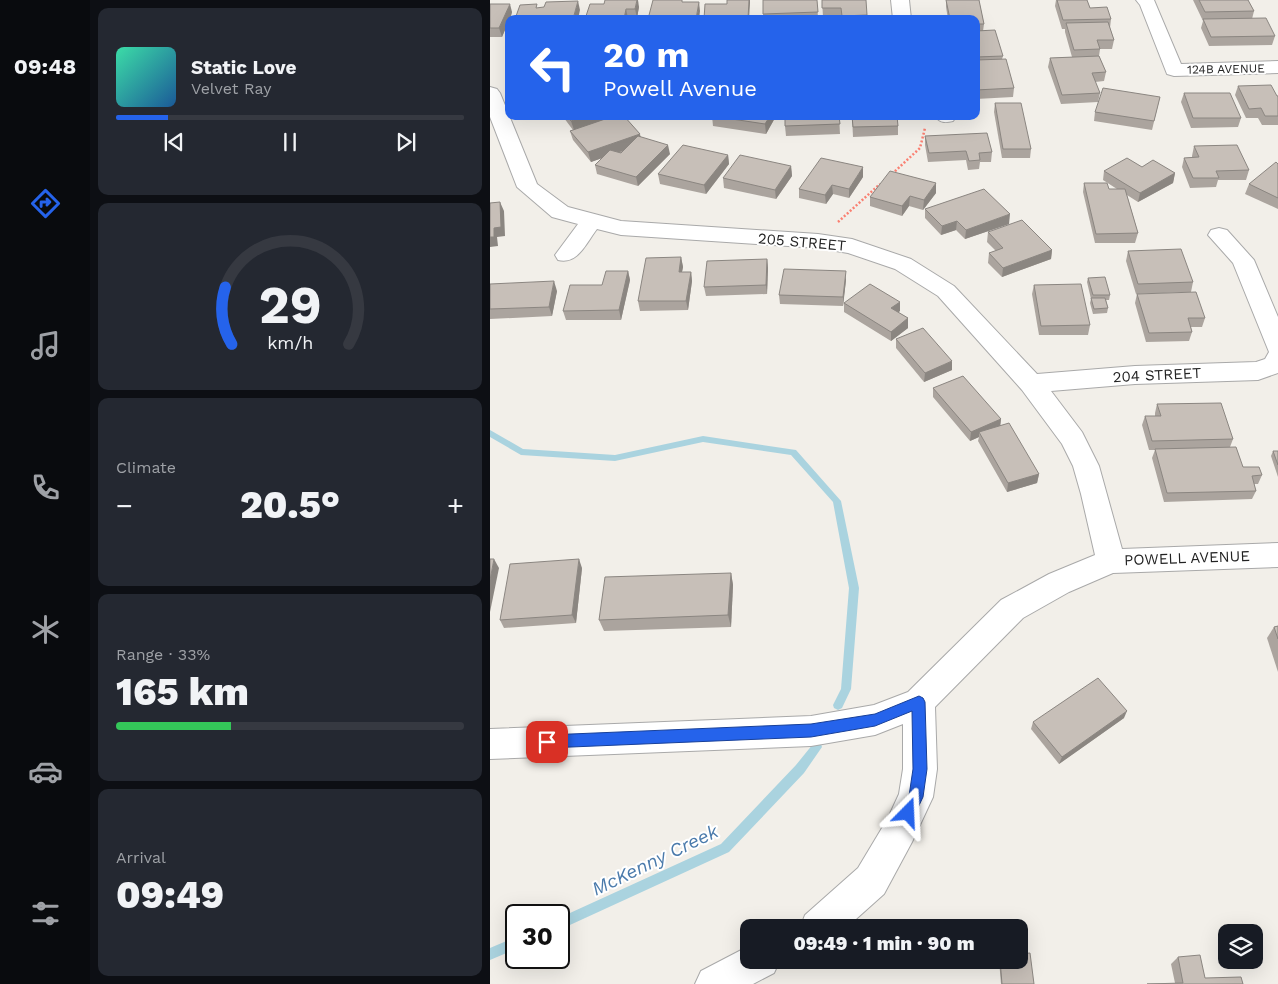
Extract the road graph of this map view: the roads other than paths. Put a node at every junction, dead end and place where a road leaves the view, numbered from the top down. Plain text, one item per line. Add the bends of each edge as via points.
1 (900, 0) edge
2 (1145, 0) edge
3 (902, 15) edge
4 (1278, 67) edge
5 (490, 92) edge
6 (591, 222) junction
7 (1219, 235) dead end
8 (566, 255) dead end
9 (1278, 347) edge
10 (1278, 357) edge
11 (1031, 384) junction
12 (1278, 555) edge
13 (1111, 560) junction
14 (919, 702) junction
15 (490, 744) edge
16 (828, 919) edge
17 (743, 969) edge
18 (714, 984) edge

1 - 3 street
2 - 4 street, 124B AVENUE via 1174,70
5 - 6 street, 205 STREET via 528,187 560,212
6 - 8 street
6 - 11 street, 205 STREET via 621,228 818,241 852,246 904,264 941,288
7 - 9 street via 1243,260
10 - 11 street, 204 STREET via 1274,365 1258,371 1134,375
11 - 13 street, 205 STREET via 1073,439 1086,466
12 - 13 street, POWELL AVENUE
13 - 14 street, POWELL AVENUE via 1012,609
14 - 15 street, POWELL AVENUE via 875,720 811,731
14 - 16 street via 920,769 916,797 870,882
17 - 18 street

